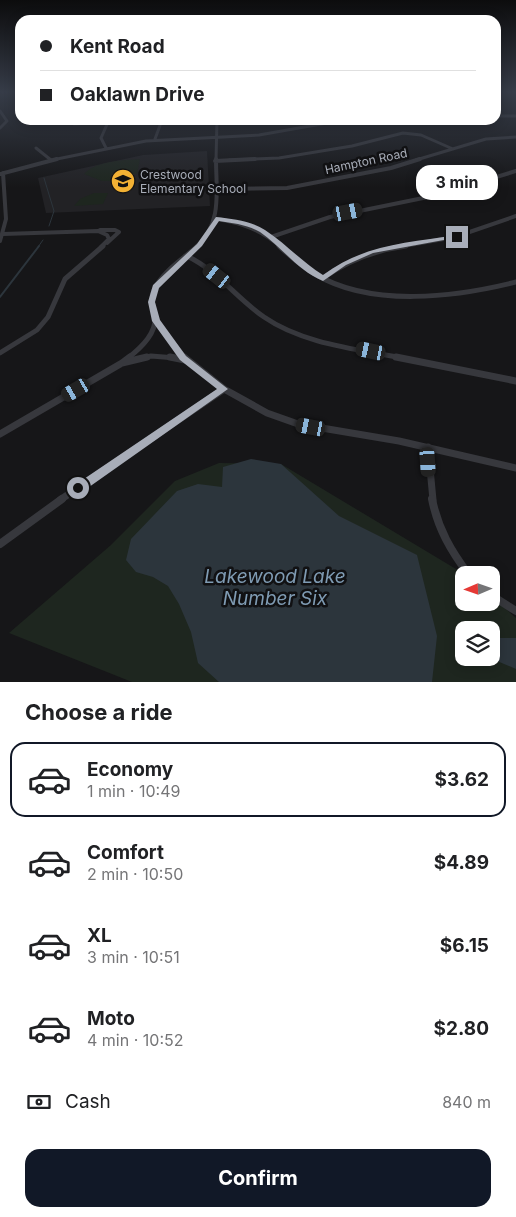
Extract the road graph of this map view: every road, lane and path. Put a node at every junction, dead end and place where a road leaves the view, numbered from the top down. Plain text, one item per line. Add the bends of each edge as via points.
1 (107, 125) edge
2 (160, 125) edge
3 (216, 125) edge
4 (325, 125) edge
5 (215, 137) junction
6 (516, 137) edge
7 (155, 139) junction
8 (36, 148) dead end
9 (106, 148) junction
10 (453, 149) junction
11 (51, 160) junction
12 (215, 161) junction
13 (516, 171) edge
14 (1, 174) edge
15 (217, 189) junction
16 (516, 216) edge
17 (216, 219) junction
18 (98, 230) junction
19 (3, 234) junction
20 (271, 237) junction
21 (0, 241) edge
22 (106, 244) junction
23 (187, 256) junction
24 (323, 278) junction
25 (516, 283) edge
26 (156, 321) junction
27 (0, 353) edge
28 (186, 360) junction
29 (122, 364) junction
30 (516, 381) edge
31 (224, 389) junction
32 (0, 434) edge
33 (428, 447) junction
34 (516, 468) edge
35 (0, 544) edge
36 (462, 566) edge
37 (500, 601) edge
38 (516, 611) edge

1 - 9 street via 100,139
2 - 7 street
3 - 5 street
4 - 5 street via 264,135
5 - 7 street
5 - 12 street
6 - 10 street, Hampton Road via 486,139
7 - 9 street
8 - 11 street
9 - 11 street
10 - 12 street via 420,134 403,133 352,146 279,158
10 - 15 street, Hampton Road via 391,168 287,188
11 - 14 street
12 - 15 street
13 - 20 street via 433,196 330,217
14 - 19 street via 6,219
15 - 17 street
16 - 24 street via 457,237 363,254
17 - 20 street via 247,224
17 - 23 street via 207,236
18 - 19 street
18 - 22 street via 108,237
18 - 22 street via 119,232
19 - 21 street
20 - 24 street
22 - 27 street via 65,279 48,317 37,330
23 - 26 street via 161,279 154,290 152,302
23 - 30 street via 217,276 254,311 293,332 333,344
24 - 25 street via 360,290 418,297 464,294
26 - 28 street
26 - 29 street via 146,341
28 - 29 street via 161,356
28 - 31 street
29 - 32 street
31 - 33 street via 260,410 298,424
31 - 35 street
33 - 34 street
33 - 36 street via 436,520 448,549
37 - 38 street

